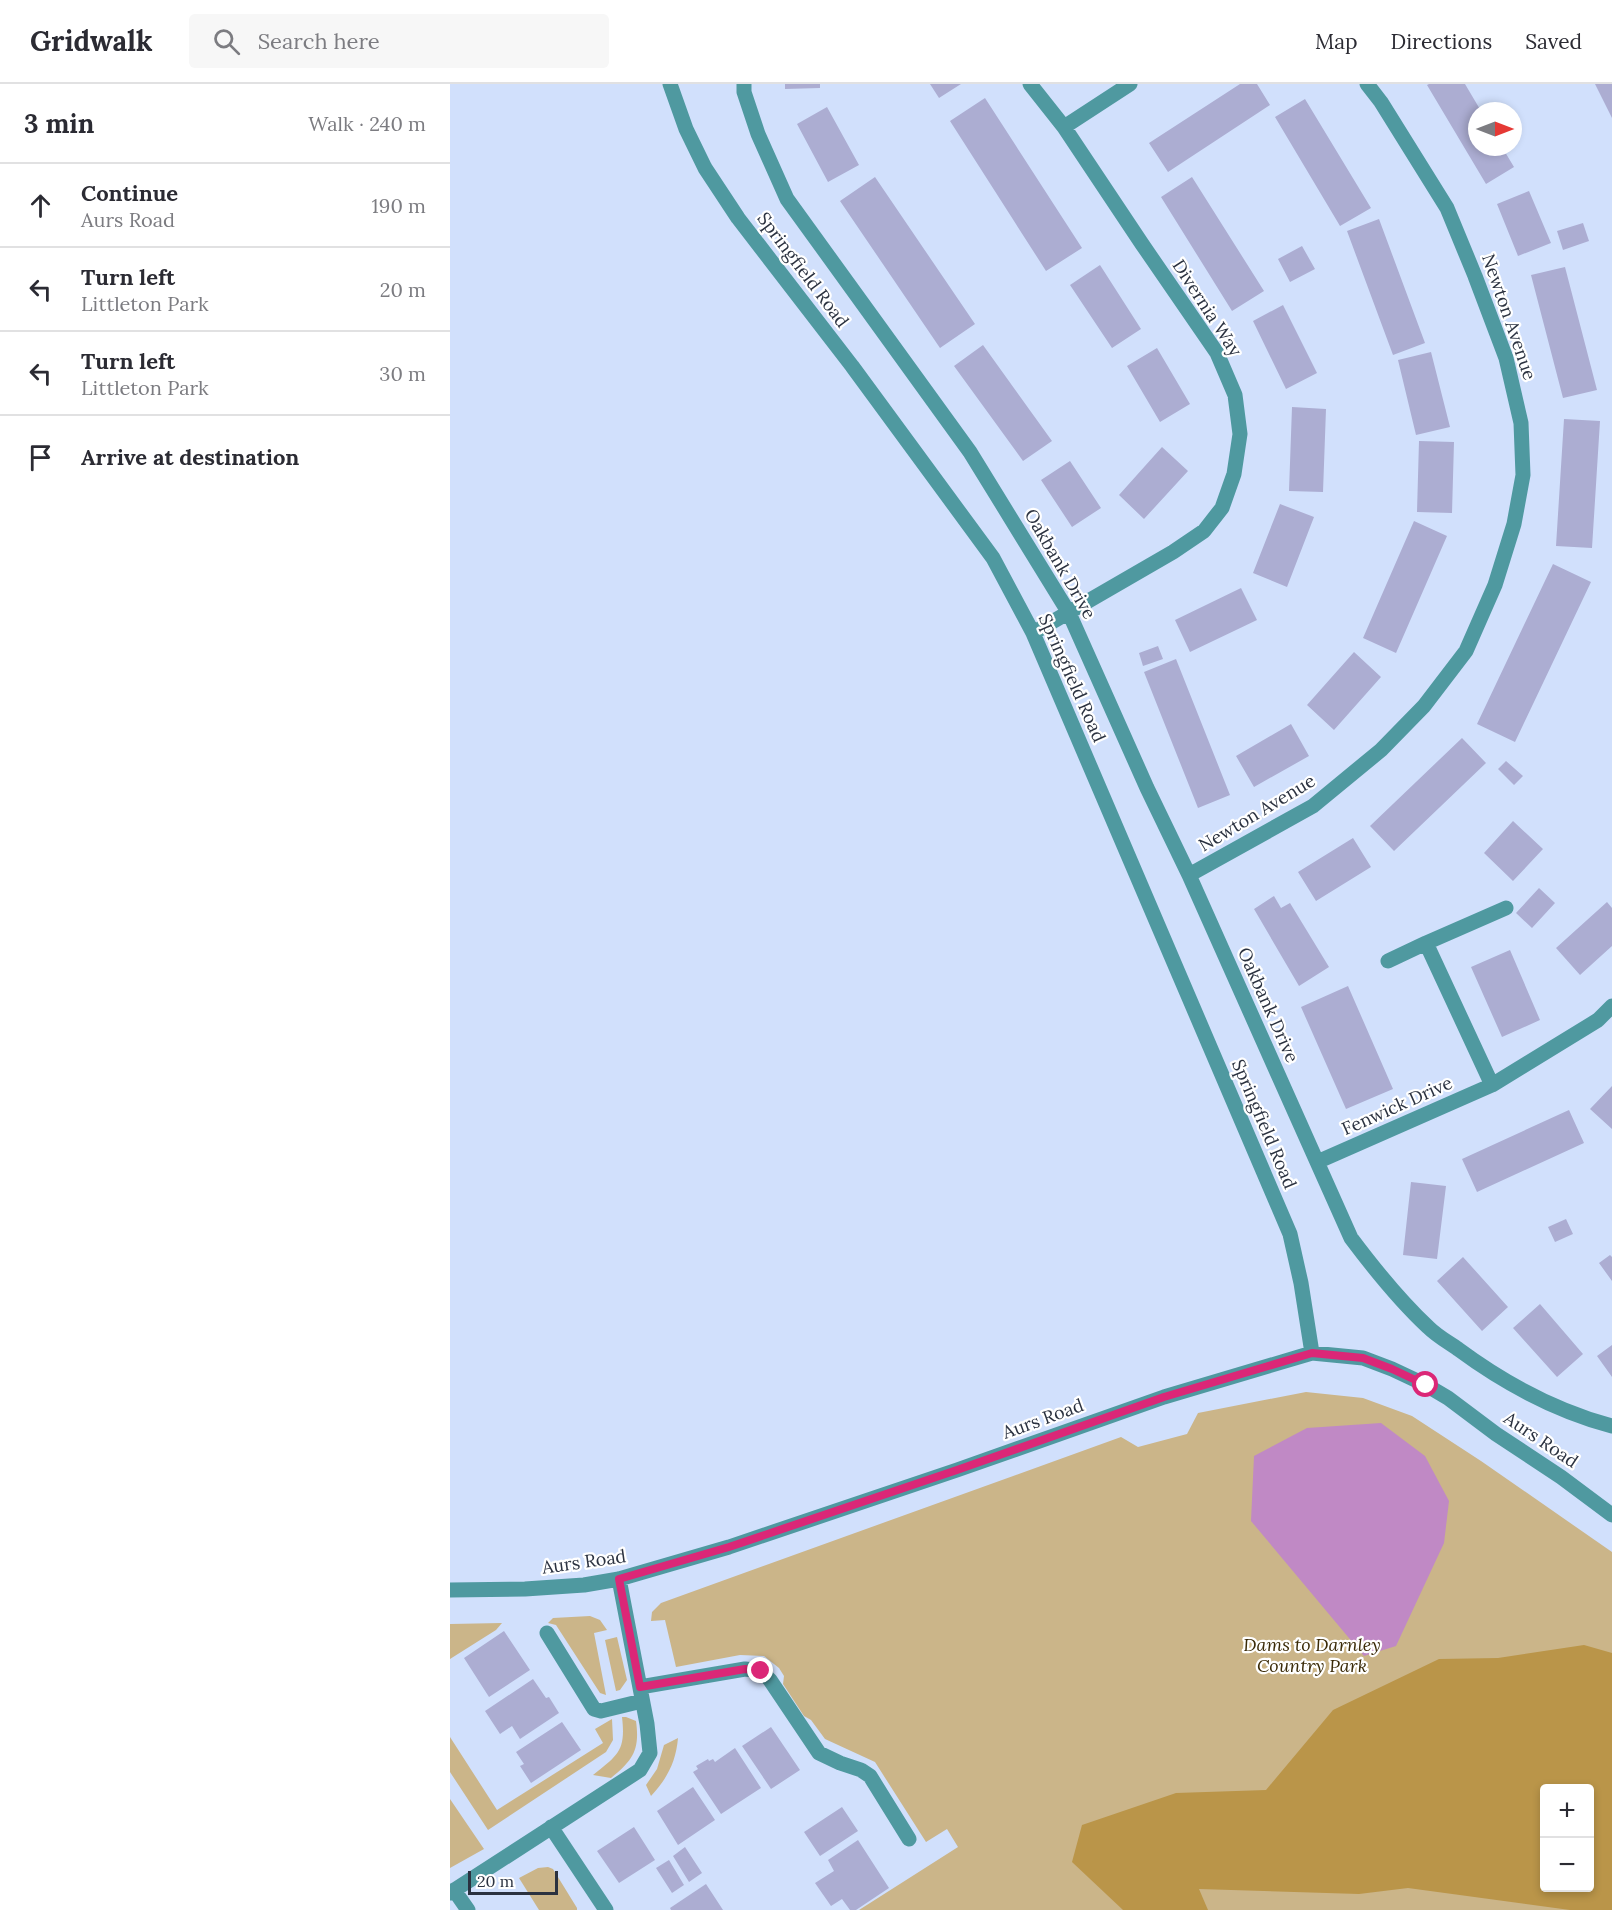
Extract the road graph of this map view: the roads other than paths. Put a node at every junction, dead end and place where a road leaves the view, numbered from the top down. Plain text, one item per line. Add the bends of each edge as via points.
1 (670, 84) edge
2 (744, 84) edge
3 (1030, 84) edge
4 (1130, 84) edge
5 (1367, 84) edge
6 (1064, 127) junction
7 (1069, 613) junction
8 (1033, 633) junction
9 (1189, 875) junction
10 (1506, 908) dead end
11 (1426, 943) junction
12 (1388, 961) dead end
13 (1612, 1006) edge
14 (1492, 1085) junction
15 (1317, 1162) junction
16 (1312, 1353) junction
17 (1612, 1426) edge
18 (1612, 1515) edge
19 (619, 1579) junction
20 (450, 1590) edge
21 (547, 1634) dead end
22 (641, 1694) junction
23 (551, 1827) junction
24 (909, 1839) dead end
25 (452, 1891) edge
26 (468, 1910) edge
27 (606, 1910) edge

1 - 8 street, Springfield Road via 686,129 738,218 993,558
2 - 7 street, Oakbank Drive via 758,134 787,199 970,452
3 - 6 street, Divernia Way
4 - 6 street
5 - 9 street, Newton Avenue via 1447,208 1506,358 1521,423 1523,475 1514,524 1466,651 1424,706 1381,750 1313,806
6 - 7 street, Divernia Way via 1217,353 1235,395 1240,434 1234,474 1222,508 1204,531
7 - 8 street, Divernia Way
7 - 9 street, Oakbank Drive
8 - 16 street, Springfield Road via 1290,1234
9 - 15 street, Oakbank Drive
10 - 11 street
11 - 12 street
11 - 14 street
13 - 14 street, Fenwick Drive via 1598,1020
14 - 15 street, Fenwick Drive
15 - 17 street, Oakbank Drive via 1351,1238 1385,1283 1430,1329 1480,1366 1528,1393 1581,1418
16 - 18 street, Aurs Road via 1363,1358 1426,1385
16 - 19 street, Aurs Road via 1164,1397 729,1547
19 - 20 street, Aurs Road via 525,1589
19 - 22 street
21 - 22 street via 594,1709 601,1711
22 - 23 street via 650,1753 640,1770
22 - 24 street via 745,1669 761,1671 819,1753 870,1776
23 - 25 street
23 - 27 street
25 - 26 street

